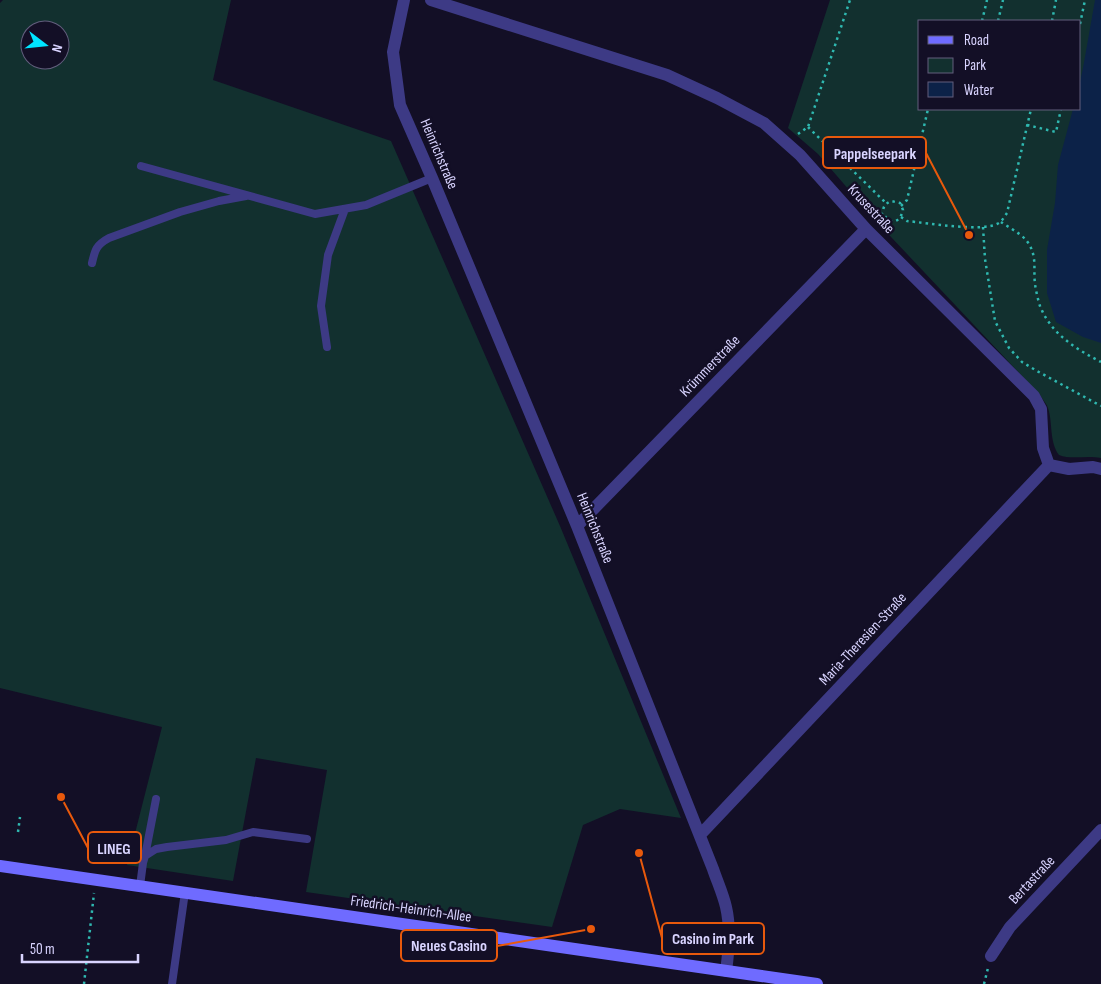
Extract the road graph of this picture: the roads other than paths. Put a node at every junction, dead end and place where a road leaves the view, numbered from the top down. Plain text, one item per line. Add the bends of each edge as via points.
1 (404, 0) edge
2 (431, 0) edge
3 (141, 166) dead end
4 (432, 178) junction
5 (248, 196) junction
6 (344, 209) junction
7 (866, 229) junction
8 (92, 263) dead end
9 (327, 347) dead end
10 (1049, 465) junction
11 (1101, 469) edge
12 (577, 526) junction
13 (156, 799) dead end
14 (1101, 830) edge
15 (700, 834) junction
16 (307, 839) dead end
17 (146, 856) junction
18 (0, 866) edge
19 (140, 886) junction
20 (185, 892) junction
21 (991, 956) dead end
22 (726, 971) junction
23 (172, 984) edge
24 (816, 984) edge

1 - 4 street, Heinrichstraße via 393,52 400,105
2 - 7 street, Krusestraße via 667,75 717,98 764,123 800,155
3 - 5 lane
4 - 6 lane via 366,205
4 - 12 street, Heinrichstraße
5 - 6 lane via 315,214
5 - 8 lane via 180,212 109,238 100,243
6 - 9 lane via 328,255 321,306
7 - 10 street, Krusestraße via 1034,396 1041,410 1043,448
7 - 12 street, Krümmerstraße
10 - 11 street
10 - 15 street, Maria-Theresien-Straße
12 - 15 street, Heinrichstraße
13 - 17 lane
14 - 21 street, Bertastraße via 1010,927
15 - 22 street, Heinrichstraße via 726,907 729,932
16 - 17 lane via 253,832 226,840 162,848
17 - 19 lane
18 - 19 main road, Friedrich-Heinrich-Allee
19 - 20 main road, Friedrich-Heinrich-Allee
20 - 22 main road, Friedrich-Heinrich-Allee
20 - 23 lane
22 - 24 main road, Friedrich-Heinrich-Allee

